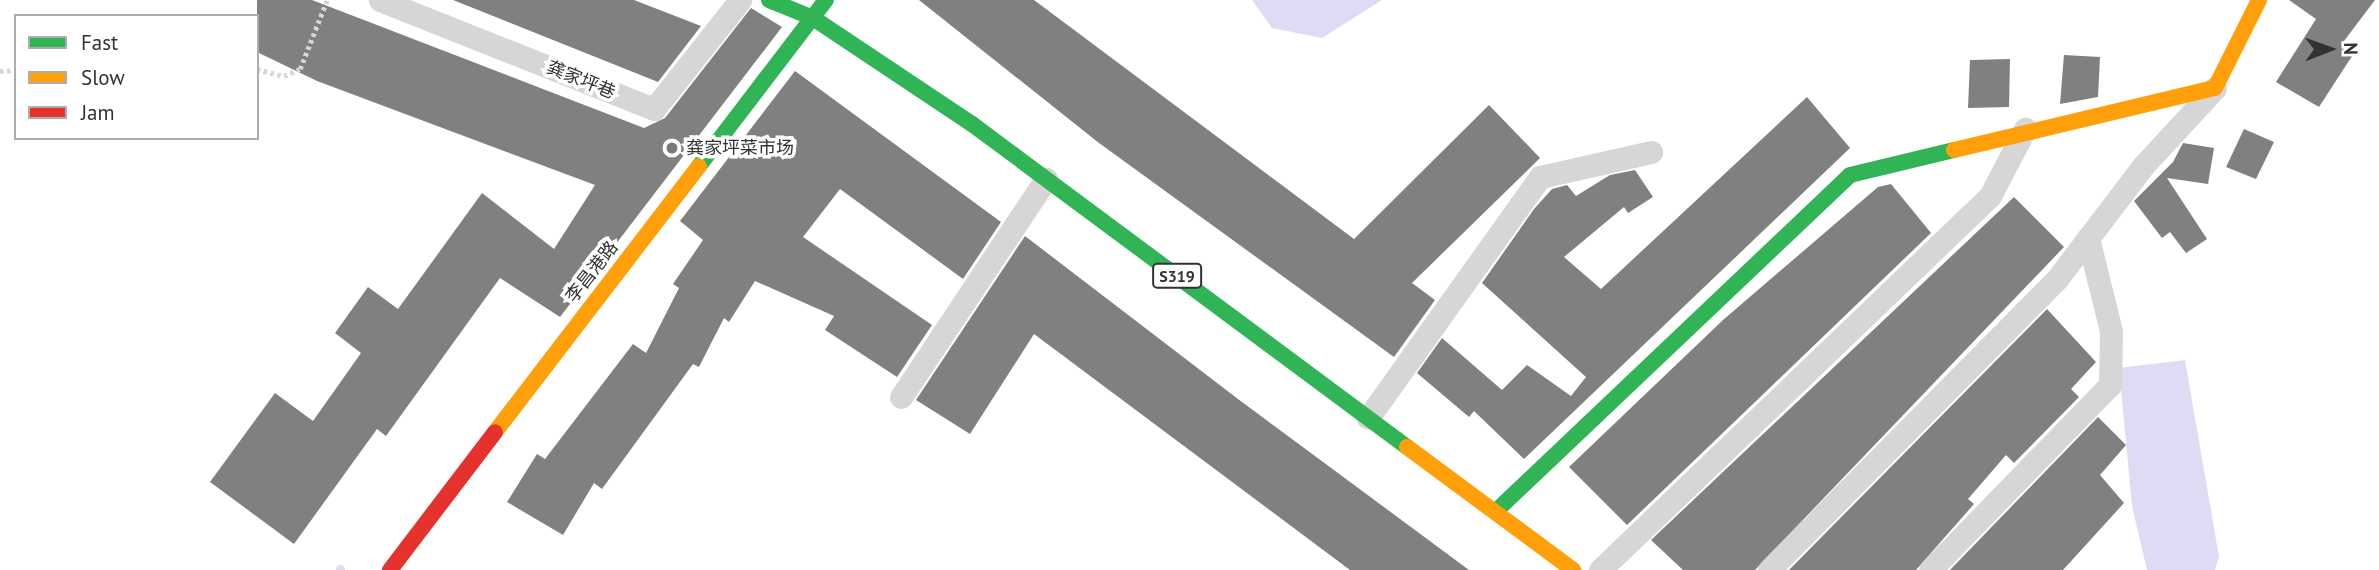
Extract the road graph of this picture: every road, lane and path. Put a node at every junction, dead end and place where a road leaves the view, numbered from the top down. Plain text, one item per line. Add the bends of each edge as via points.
1 (327, 0) edge
2 (380, 0) edge
3 (740, 0) edge
4 (769, 0) edge
5 (825, 0) edge
6 (2259, 0) edge
7 (813, 18) junction
8 (259, 70) edge
9 (2215, 88) junction
10 (2025, 129) junction
11 (1651, 152) dead end
12 (1046, 179) junction
13 (2088, 238) junction
14 (901, 397) dead end
15 (1368, 418) junction
16 (1495, 512) junction
17 (390, 570) edge
18 (1573, 570) edge
19 (1600, 570) edge
20 (1769, 570) edge
21 (1930, 570) edge

1 - 8 path via 300,69 284,76
2 - 3 street, 龚家坪巷 via 654,109
4 - 7 street, S319
5 - 7 street, 李昌港路
6 - 9 street
7 - 12 street, S319
7 - 17 street, 李昌港路
9 - 10 street
9 - 13 street
10 - 16 street via 1850,175
10 - 19 street via 1990,196
11 - 15 street via 1540,177
12 - 14 street
12 - 15 street, S319
13 - 20 street via 2057,279
13 - 21 street via 2111,331 2110,385
15 - 16 street, S319
16 - 18 street, S319

